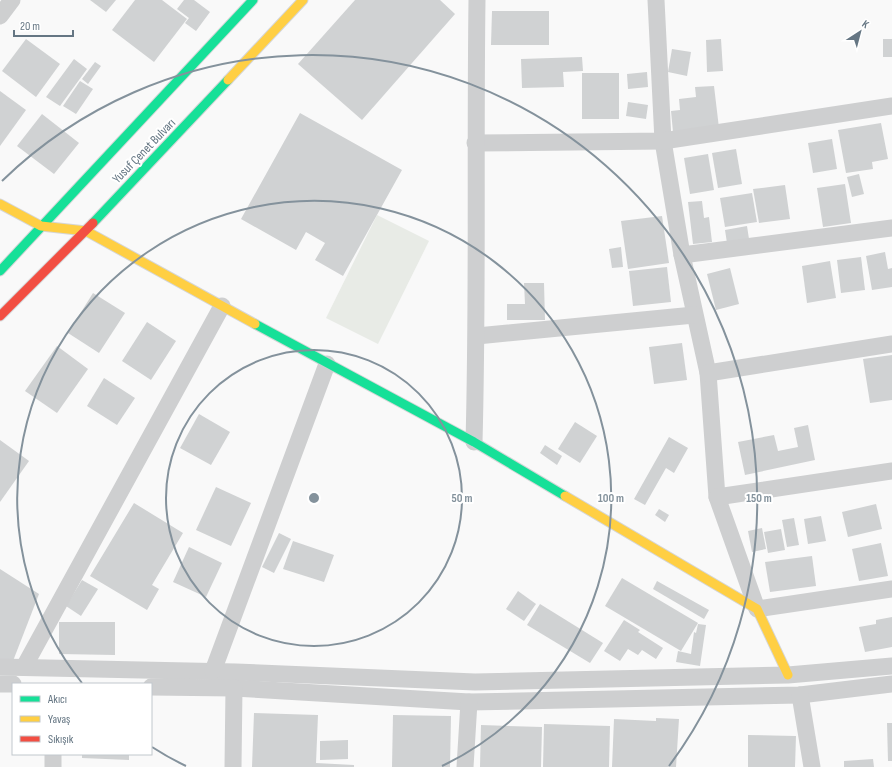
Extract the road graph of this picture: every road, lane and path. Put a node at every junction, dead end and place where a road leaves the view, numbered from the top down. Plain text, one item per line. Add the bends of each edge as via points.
1 (12, 0) edge
2 (253, 0) edge
3 (303, 0) edge
4 (477, 0) edge
5 (656, 0) edge
6 (0, 16) edge
7 (892, 106) edge
8 (663, 141) junction
9 (475, 143) junction
10 (0, 204) edge
11 (42, 226) junction
12 (892, 228) edge
13 (86, 231) junction
14 (682, 255) junction
15 (0, 271) edge
16 (222, 306) junction
17 (694, 315) junction
18 (0, 316) edge
19 (477, 336) junction
20 (892, 344) edge
21 (327, 364) junction
22 (708, 373) junction
23 (474, 442) junction
24 (892, 471) edge
25 (717, 497) junction
26 (892, 589) edge
27 (757, 609) junction
28 (892, 666) edge
29 (0, 667) edge
30 (24, 667) junction
31 (213, 671) junction
32 (788, 676) junction
33 (0, 684) edge
34 (12, 684) edge
35 (892, 684) edge
36 (152, 687) edge
37 (234, 688) junction
38 (800, 694) junction
39 (469, 702) junction
40 (53, 755) edge
41 (53, 767) edge
42 (233, 767) edge
43 (465, 767) edge
44 (812, 767) edge

1 - 6 street
2 - 11 main road, Yusuf Çenet Bulvarı
3 - 13 main road, Yusuf Çenet Bulvarı
4 - 9 street
5 - 8 street
7 - 8 street
8 - 9 street
8 - 14 street
9 - 19 street
10 - 11 main road
11 - 13 main road
11 - 15 main road, Yusuf Çenet Bulvarı
12 - 14 street
13 - 16 main road
13 - 18 main road, Yusuf Çenet Bulvarı
14 - 17 street
16 - 21 main road
16 - 30 street
17 - 19 street
17 - 22 street
19 - 23 street
20 - 22 street
21 - 23 main road
21 - 31 street
22 - 25 street
23 - 27 main road
24 - 25 street
25 - 27 street
26 - 27 street
27 - 32 main road
28 - 32 street
29 - 30 street
30 - 31 street
31 - 32 street via 475,682
33 - 34 street
35 - 38 street
36 - 37 street
37 - 39 street
37 - 42 street
38 - 39 street
38 - 44 street
39 - 43 street
40 - 41 street

